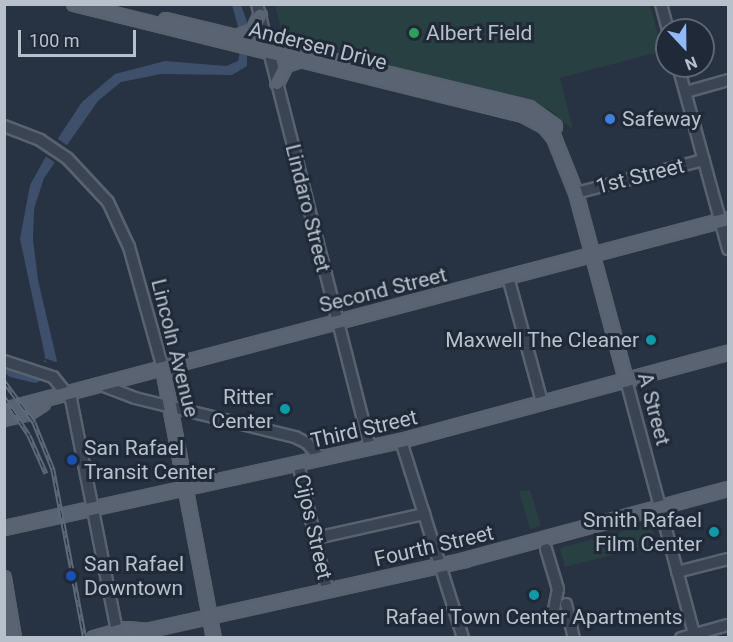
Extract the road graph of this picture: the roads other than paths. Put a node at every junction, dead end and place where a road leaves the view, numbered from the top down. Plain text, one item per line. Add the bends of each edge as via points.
1 (74, 4) edge
2 (100, 4) edge
3 (259, 10) edge
4 (219, 36) junction
5 (253, 41) junction
6 (268, 49) junction
7 (298, 61) junction
8 (682, 78) edge
9 (729, 80) edge
10 (277, 83) junction
11 (686, 92) junction
12 (4, 126) edge
13 (553, 130) junction
14 (704, 160) junction
15 (576, 193) junction
16 (725, 220) edge
17 (729, 249) edge
18 (592, 254) junction
19 (508, 277) junction
20 (336, 322) junction
21 (729, 353) edge
22 (4, 361) edge
23 (163, 369) junction
24 (626, 380) junction
25 (104, 386) junction
26 (70, 395) junction
27 (49, 400) junction
28 (542, 402) junction
29 (171, 406) junction
30 (4, 410) edge
31 (4, 419) edge
32 (400, 441) junction
33 (370, 447) junction
34 (320, 458) junction
35 (298, 463) junction
36 (186, 488) junction
37 (729, 489) edge
38 (94, 508) junction
39 (660, 508) junction
40 (424, 514) junction
41 (4, 528) edge
42 (316, 538) junction
43 (546, 549) dead end
44 (729, 559) edge
45 (441, 566) junction
46 (677, 572) junction
47 (4, 578) edge
48 (327, 590) junction
49 (566, 604) dead end
50 (554, 610) dead end
51 (210, 616) junction
52 (729, 625) edge
53 (117, 631) junction
54 (146, 631) junction
55 (693, 634) junction
56 (14, 638) edge
57 (94, 638) edge
58 (130, 638) edge
59 (214, 638) edge
60 (463, 638) edge
61 (574, 638) edge
62 (681, 638) edge

1 - 4 main road, Andersen Drive
2 - 4 main road, Andersen Drive
3 - 5 main road
3 - 6 street, Lindaro Street
4 - 5 main road, Andersen Drive
4 - 5 main road, Andersen Drive
5 - 6 main road, Andersen Drive
6 - 7 main road, Andersen Drive
6 - 10 street, Lindaro Street
6 - 13 main road, Andersen Drive via 528,108
7 - 10 main road via 286,65
7 - 13 main road, Andersen Drive via 524,115
8 - 11 street
9 - 11 street
10 - 20 street, Lindaro Street
11 - 14 street
12 - 23 street, Lincoln Avenue via 49,146 99,189 121,226
13 - 15 main road, A Street via 570,159
14 - 15 street, 1st Street
14 - 16 street
15 - 18 main road, A Street
16 - 17 street
16 - 18 main road, Second Street
18 - 19 main road, Second Street
18 - 24 main road, A Street
19 - 20 main road, Second Street
19 - 28 street
20 - 23 main road, Second Street
20 - 33 street, Lindaro Street
21 - 24 main road, Third Street
22 - 26 street via 53,377
23 - 25 main road, Second Street
23 - 29 main road, Lincoln Avenue
24 - 28 main road, Third Street
24 - 39 street, A Street
25 - 26 main road, Second Street
25 - 29 street
26 - 27 main road, Second Street
26 - 38 street
27 - 30 main road, Second Street
27 - 31 main road, Second Street via 29,413
28 - 32 main road, Third Street
29 - 34 street via 295,437 307,442
29 - 36 main road, Lincoln Avenue
32 - 33 main road, Third Street
32 - 40 street
33 - 34 main road, Third Street
34 - 35 main road, Third Street
35 - 36 main road, Third Street
35 - 42 street, Cijos Street
36 - 38 main road, Third Street
36 - 51 main road, Lincoln Avenue
37 - 39 main road, Fourth Street
38 - 41 main road, Third Street
38 - 53 street
39 - 45 main road, Fourth Street
39 - 46 street, A Street
40 - 42 street
40 - 45 street
42 - 48 street, Cijos Street
43 - 50 street via 558,589
44 - 46 street
45 - 48 main road, Fourth Street
45 - 60 street
46 - 55 street, A Street
47 - 56 main road
48 - 51 main road, Fourth Street
49 - 61 street
51 - 54 main road, Fourth Street
51 - 59 main road, Lincoln Avenue
52 - 55 street
53 - 54 main road, Fourth Street
53 - 57 main road, Fourth Street
54 - 58 main road, Fourth Street
55 - 62 street

